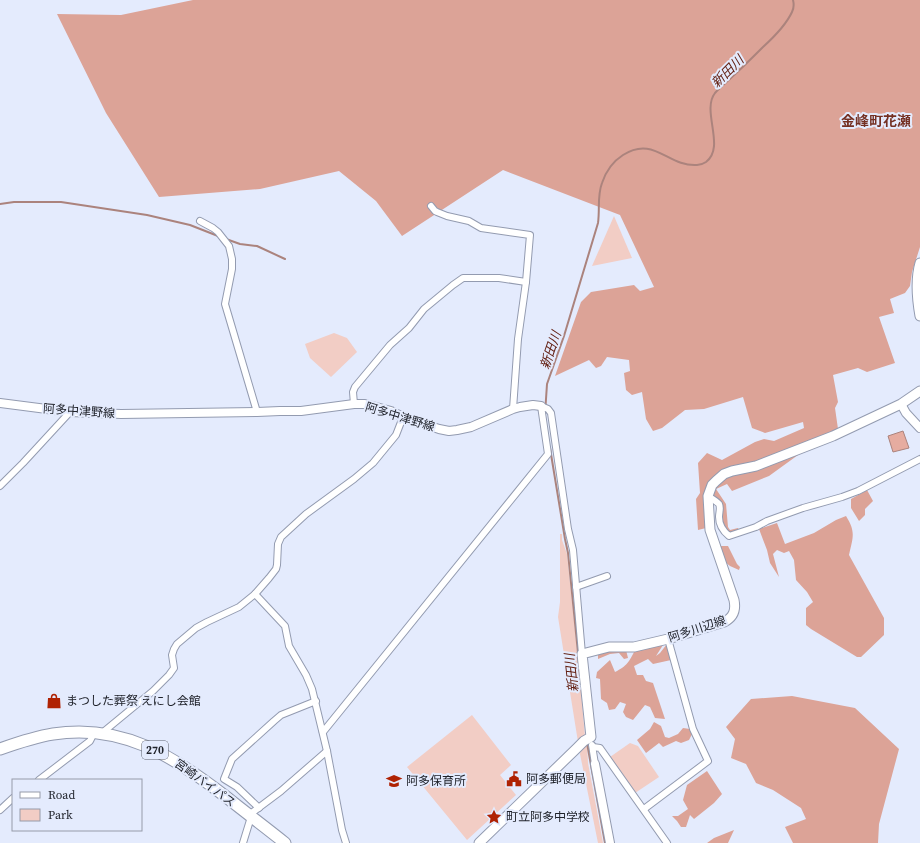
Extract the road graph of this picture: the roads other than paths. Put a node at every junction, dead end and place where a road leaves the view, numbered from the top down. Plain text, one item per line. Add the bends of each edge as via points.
1 (431, 206) dead end
2 (200, 221) dead end
3 (920, 263) edge
4 (526, 282) junction
5 (920, 316) edge
6 (920, 391) edge
7 (0, 403) edge
8 (354, 404) junction
9 (901, 404) junction
10 (543, 407) junction
11 (513, 408) junction
12 (70, 412) junction
13 (257, 412) junction
14 (403, 417) junction
15 (920, 428) edge
16 (920, 459) edge
17 (0, 486) edge
18 (708, 496) junction
19 (606, 576) dead end
20 (576, 587) junction
21 (255, 594) junction
22 (668, 639) junction
23 (582, 654) junction
24 (316, 701) junction
25 (323, 732) junction
26 (98, 733) junction
27 (590, 741) junction
28 (0, 749) edge
29 (327, 751) junction
30 (595, 764) joint
31 (40, 779) edge
32 (12, 799) edge
33 (259, 808) junction
34 (0, 810) edge
35 (644, 810) junction
36 (250, 816) junction
37 (243, 843) edge
38 (285, 843) edge
39 (346, 843) edge
40 (479, 843) edge
41 (610, 843) edge
42 (667, 843) edge

1 - 4 street via 437,212 481,228 530,235
2 - 13 street via 218,232 229,246 232,269 225,304
3 - 5 main road via 917,281
4 - 8 street via 499,278 463,278 453,285 424,309 355,387
4 - 11 street via 518,339
6 - 9 main road
7 - 12 street, 阿多中津野線
8 - 13 street, 阿多中津野線 via 301,411
8 - 14 street, 阿多中津野線 via 365,404
9 - 15 street
9 - 18 main road via 833,436 756,466 724,474 712,485
10 - 11 street, 阿多中津野線 via 533,405
10 - 20 street via 551,413 573,550
10 - 25 street via 548,454
11 - 14 street, 阿多中津野線 via 471,427 450,431
12 - 13 street, 阿多中津野線
12 - 17 street
14 - 21 street via 396,435 373,463 306,514 281,537 276,569
16 - 18 street via 858,491 767,520 756,527 729,536 721,526 718,503
18 - 22 main road, 阿多川辺線 via 710,530 734,600 734,613 724,622
19 - 20 street
20 - 23 street
21 - 24 street via 286,626 289,646 306,675
21 - 26 street via 239,607 196,628 180,641 172,655 174,668 169,675 153,691
22 - 23 main road, 阿多川辺線 via 634,647 609,647
22 - 35 street via 693,729 708,761
23 - 27 main road
24 - 25 street
24 - 33 street via 281,715 232,759 224,778
25 - 29 street
26 - 28 highway, 宮崎バイパス / 270 via 54,734
26 - 31 street
26 - 36 highway, 宮崎バイパス / 270 via 145,745 171,758
27 - 30 street
27 - 35 street via 600,748
27 - 40 main road
29 - 33 street
29 - 39 street
30 - 41 street
32 - 34 street
33 - 36 street
35 - 42 street
36 - 37 street
36 - 38 highway, 宮崎バイパス / 270

